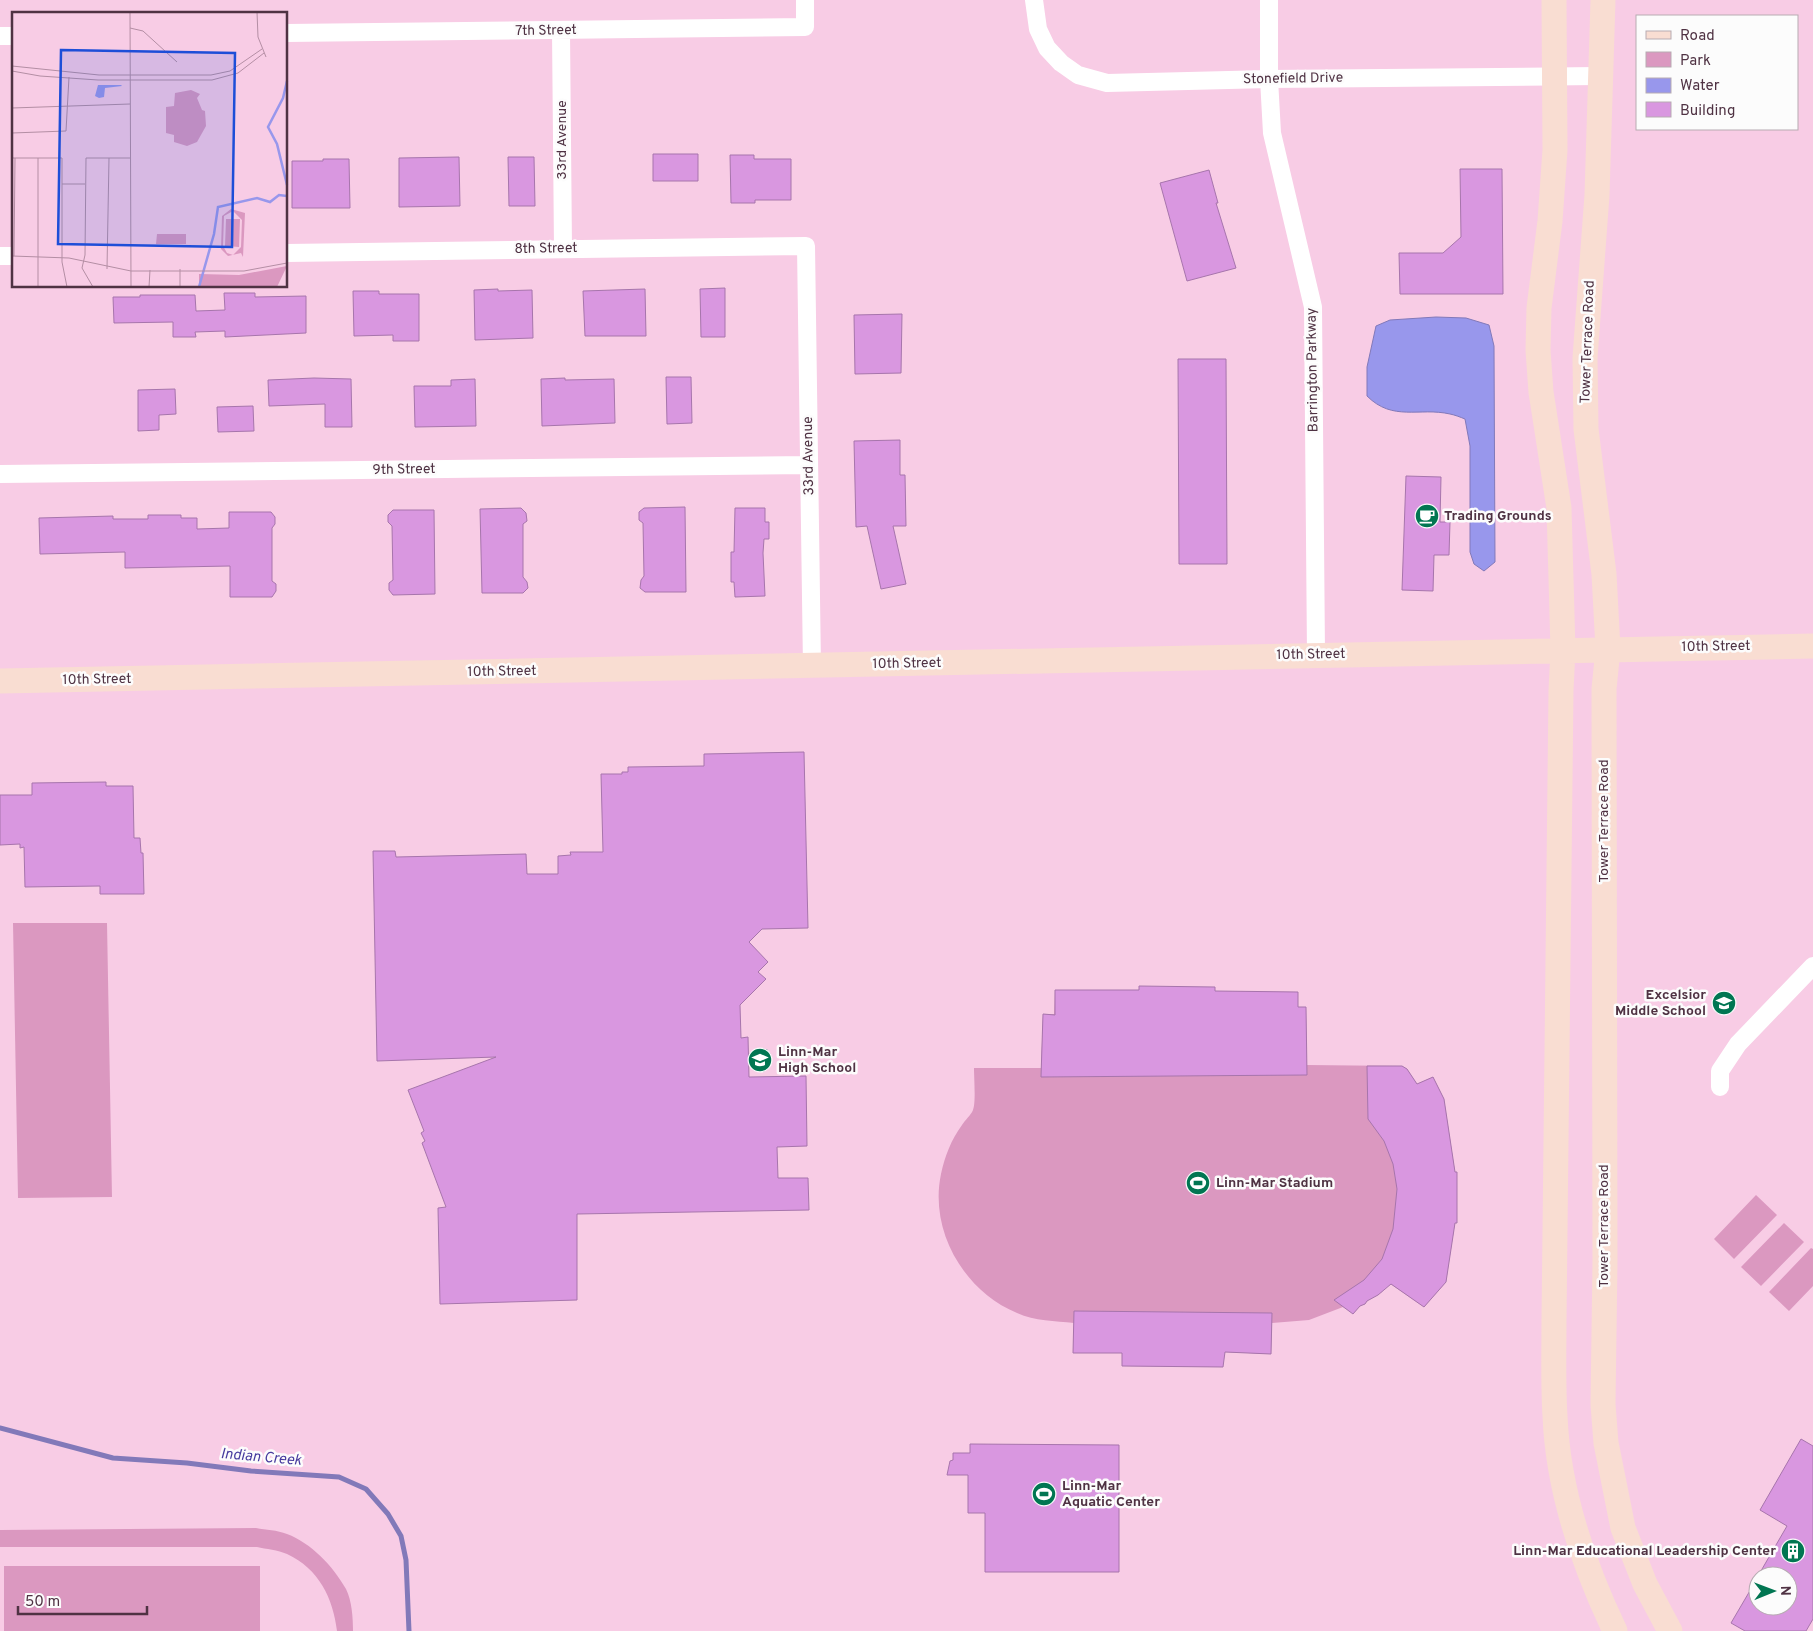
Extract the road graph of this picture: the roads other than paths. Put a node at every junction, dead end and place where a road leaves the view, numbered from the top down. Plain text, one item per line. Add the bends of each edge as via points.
1 (805, 0) edge
2 (1034, 0) edge
3 (1268, 0) edge
4 (1554, 0) edge
5 (1603, 0) edge
6 (561, 31) junction
7 (288, 33) edge
8 (1554, 76) junction
9 (1600, 76) junction
10 (1269, 79) junction
11 (806, 246) joint
12 (563, 249) junction
13 (288, 253) edge
14 (809, 465) junction
15 (0, 474) edge
16 (1813, 646) edge
17 (1608, 649) junction
18 (1564, 650) junction
19 (1316, 655) junction
20 (812, 666) junction
21 (0, 681) edge
22 (1813, 966) edge
23 (1720, 1087) dead end
24 (1615, 1631) edge
25 (1670, 1631) edge

1 - 6 street, 7th Street via 805,27
2 - 10 street, Stonefield Drive via 1038,29 1047,48 1061,63 1092,80 1107,84
3 - 10 street, Barrington Parkway
4 - 8 street
5 - 9 street, Tower Terrace Road
6 - 7 street, 7th Street
6 - 12 street, 33rd Avenue
8 - 9 street, Stonefield Drive
8 - 10 street, Stonefield Drive
8 - 18 street via 1555,150 1539,308 1538,350 1541,392 1559,508
9 - 17 street, Tower Terrace Road via 1597,195 1585,358 1586,429 1604,574
10 - 19 street, Barrington Parkway via 1272,133 1313,307
11 - 12 street, 8th Street
11 - 14 street, 33rd Avenue
12 - 13 street, 8th Street
14 - 15 street, 9th Street
14 - 20 street, 33rd Avenue
16 - 17 street, 10th Street
17 - 18 street, 10th Street
17 - 25 street, Tower Terrace Road via 1604,689 1603,1404 1606,1443 1623,1528 1645,1584
18 - 19 street, 10th Street
18 - 24 street via 1555,1417 1570,1510 1588,1568
19 - 20 street, 10th Street
20 - 21 street, 10th Street
22 - 23 street via 1738,1044 1720,1070

